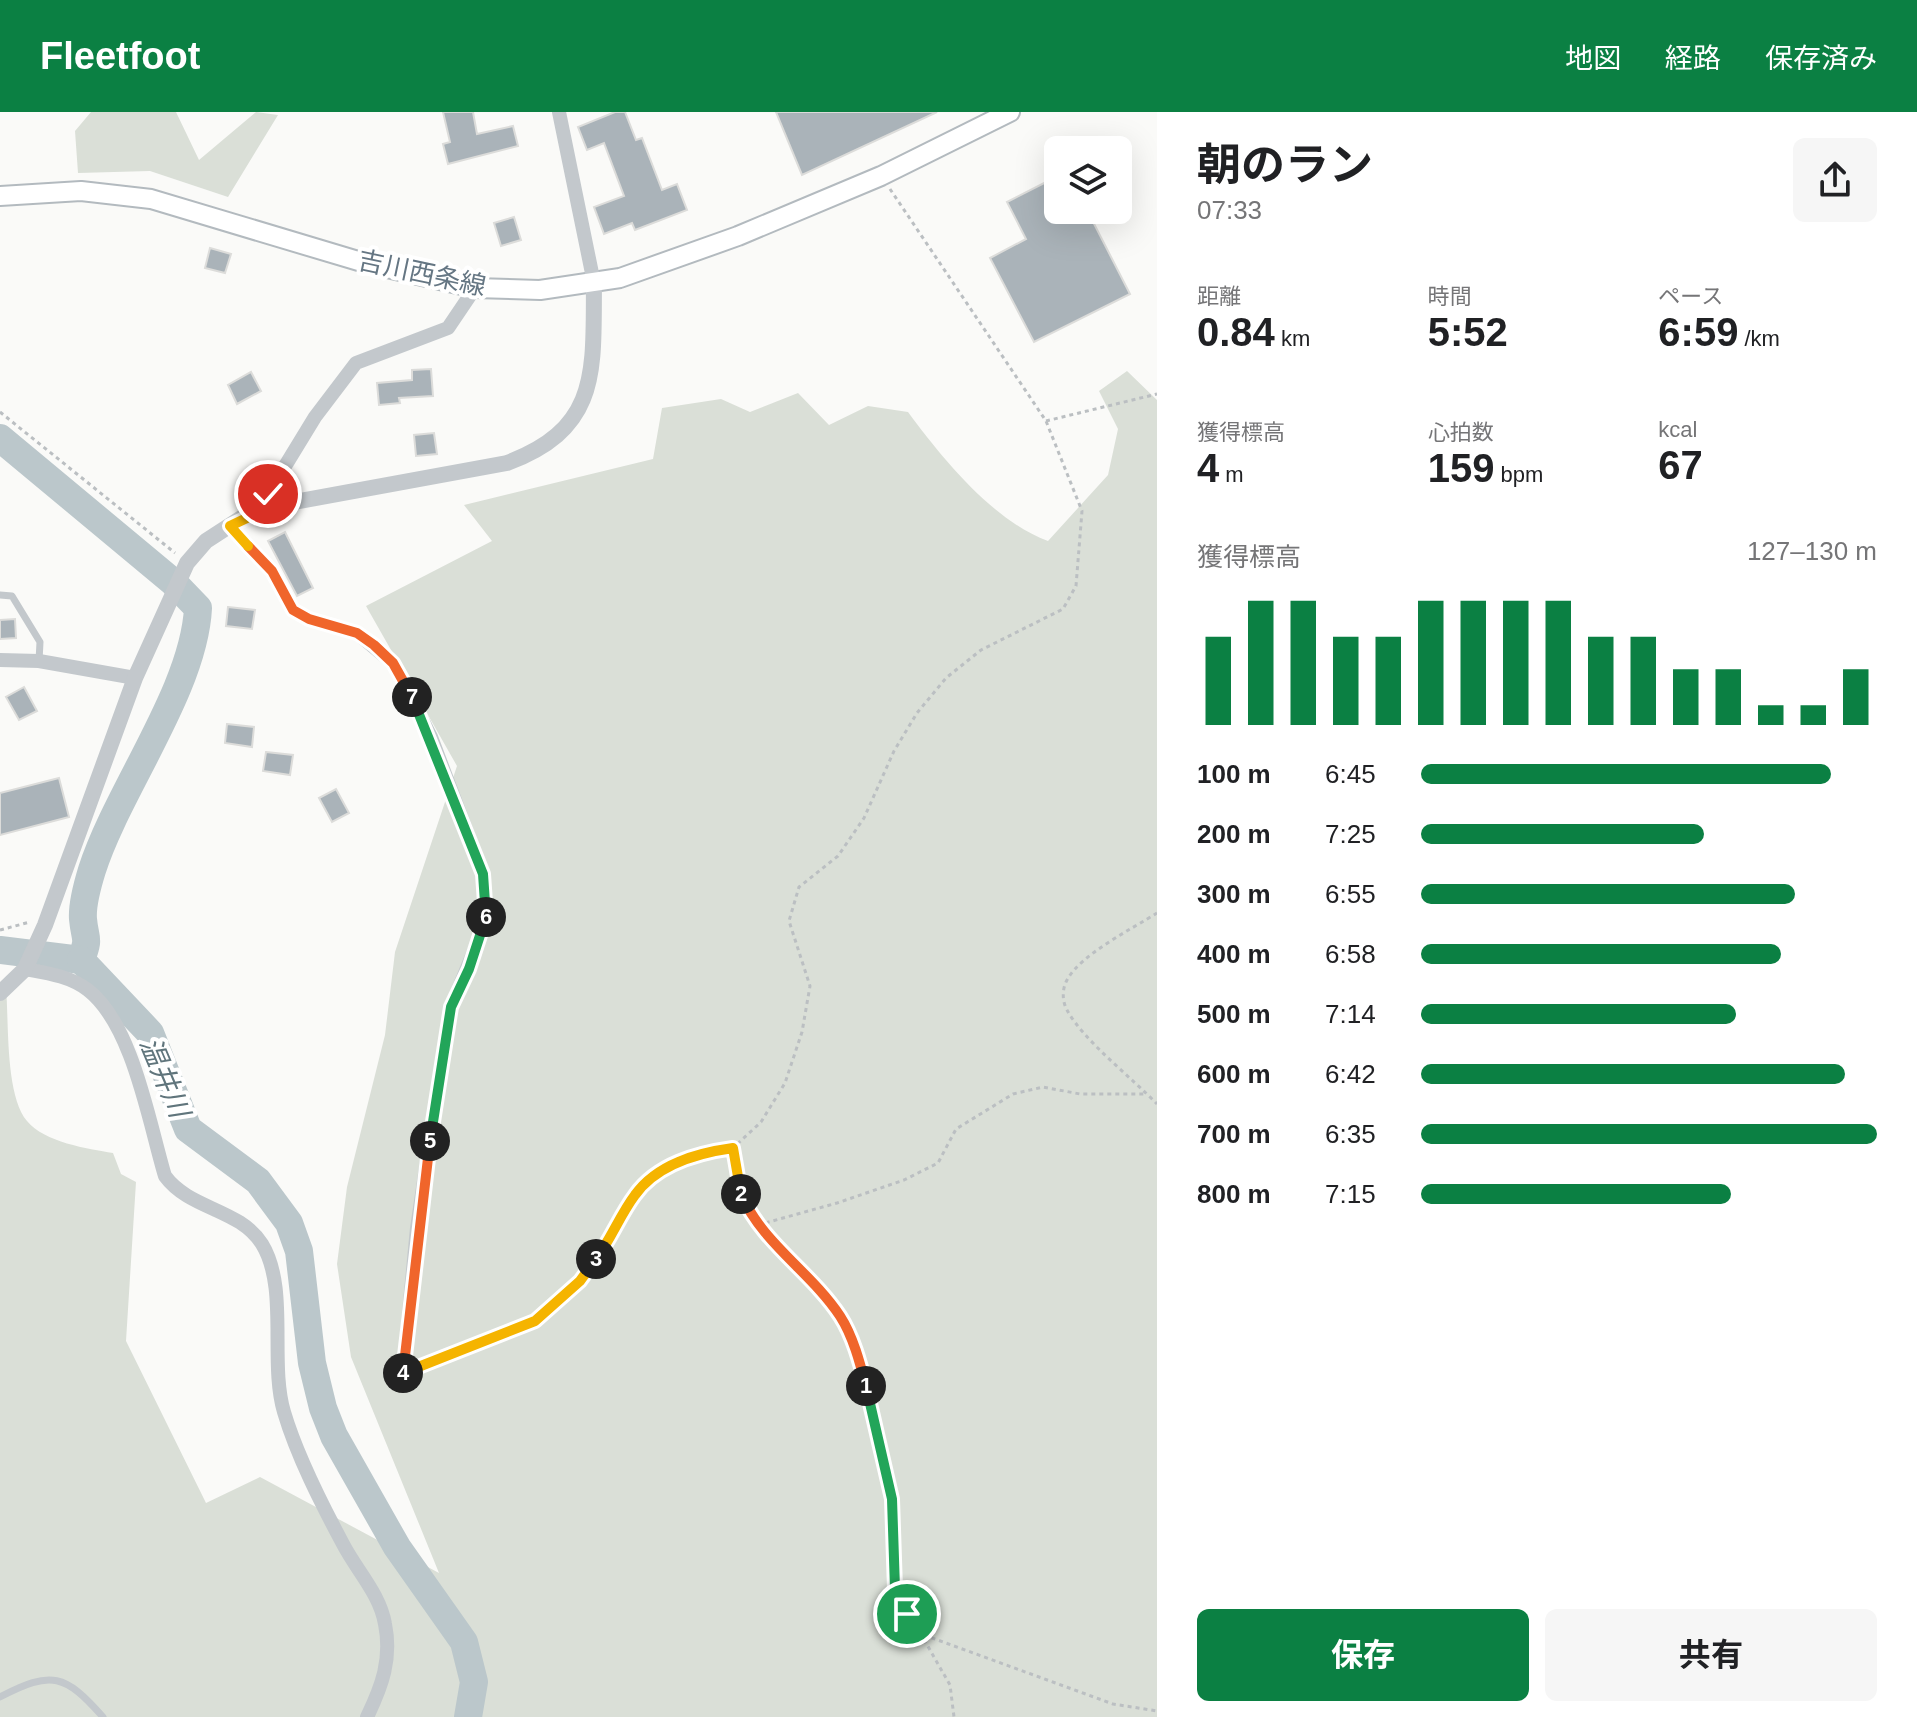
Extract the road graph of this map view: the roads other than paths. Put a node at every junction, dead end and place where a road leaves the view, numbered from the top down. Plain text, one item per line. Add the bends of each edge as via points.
1 (559, 112) edge
2 (1010, 112) edge
3 (0, 196) edge
4 (594, 283) junction
5 (475, 288) junction
6 (272, 506) junction
7 (230, 526) junction
8 (0, 595) edge
9 (0, 660) edge
10 (39, 661) junction
11 (135, 678) junction
12 (25, 969) junction
13 (0, 993) edge
14 (403, 1376) road end
15 (0, 1697) edge
16 (103, 1717) edge
17 (367, 1717) edge

1 - 4 street
2 - 4 main road, 吉川西条線 via 881,176 738,236
3 - 5 main road, 吉川西条線 via 81,191 151,199 365,263
4 - 5 main road, 吉川西条線 via 540,290
4 - 6 street via 593,353 582,407 539,451 507,463
5 - 6 street via 448,328 356,363 284,465 268,494
6 - 7 street
7 - 11 street via 206,541 186,566
7 - 14 street via 272,571 293,610 357,633 393,663 431,737 483,874 486,922 451,1007 435,1105
8 - 10 lane via 12,596 40,642
9 - 10 street
10 - 11 street
11 - 12 street
12 - 13 street
12 - 17 street via 66,977 101,1004 121,1037 165,1176 175,1189 240,1221 264,1248 273,1287 277,1382 290,1431 385,1621 389,1653
15 - 16 lane via 26,1684 53,1680 75,1685

